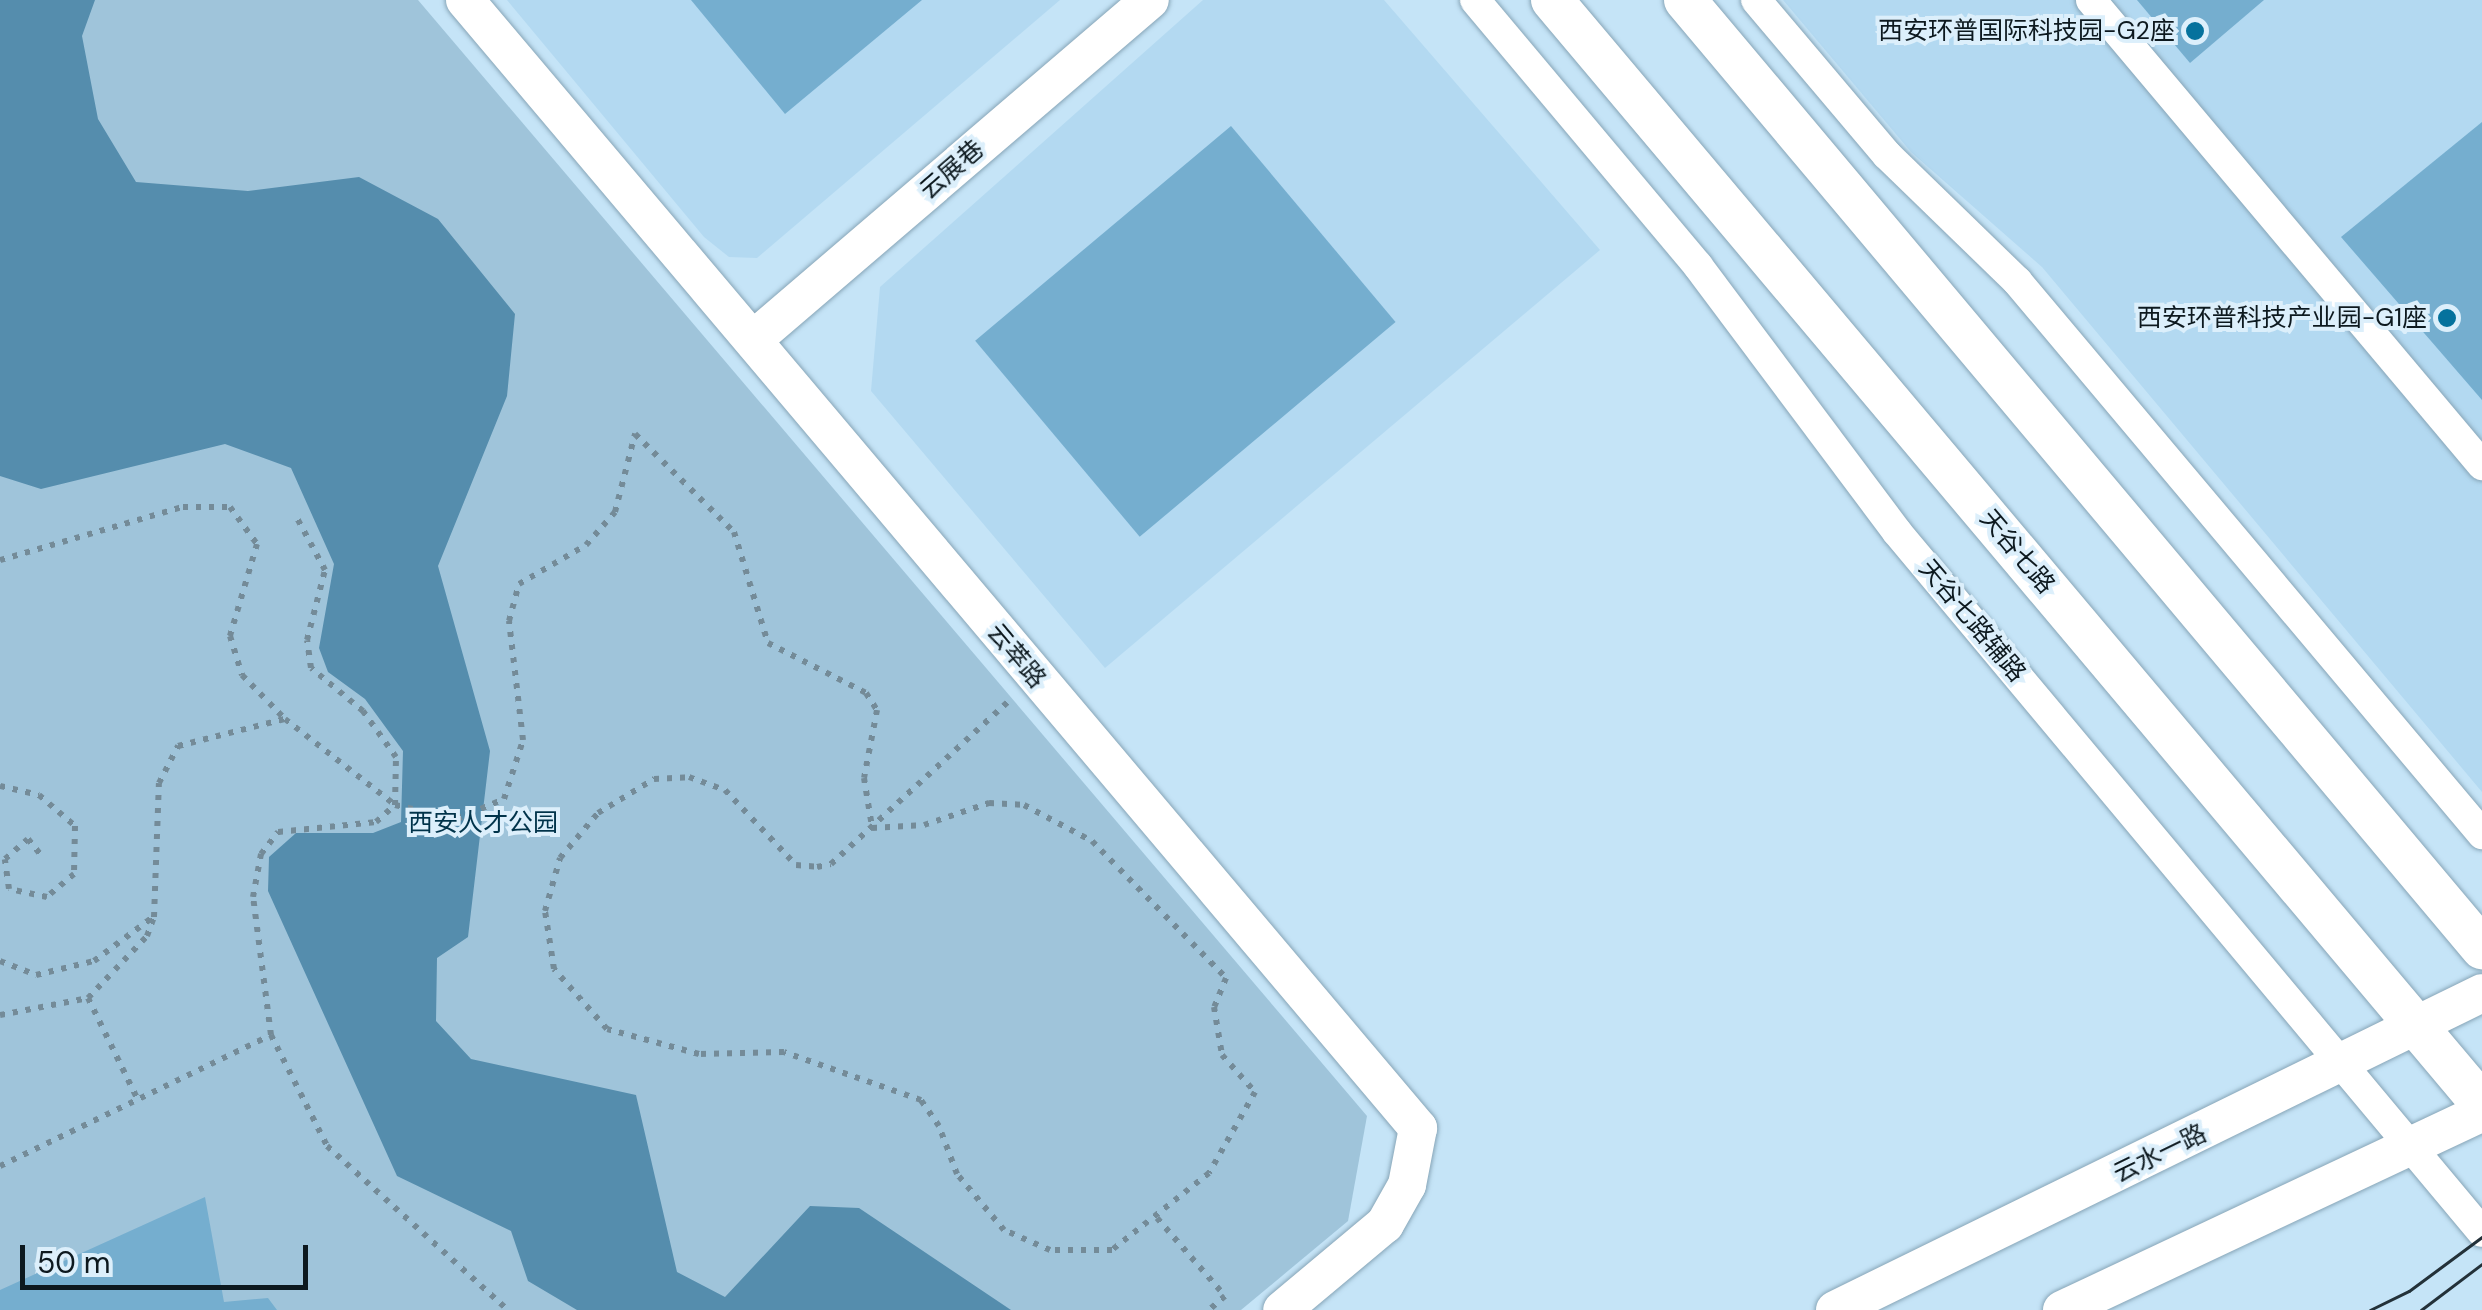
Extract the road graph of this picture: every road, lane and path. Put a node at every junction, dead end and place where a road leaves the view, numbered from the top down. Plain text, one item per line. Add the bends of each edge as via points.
1 (465, 0) edge
2 (1150, 0) edge
3 (1475, 0) edge
4 (1552, 0) edge
5 (1685, 0) edge
6 (1756, 0) edge
7 (2092, 0) edge
8 (754, 339) junction
9 (2482, 465) edge
10 (297, 518) dead end
11 (0, 560) edge
12 (1035, 678) junction
13 (285, 719) junction
14 (0, 786) edge
15 (395, 805) junction
16 (872, 828) junction
17 (2482, 834) edge
18 (42, 856) dead end
19 (154, 917) junction
20 (2482, 948) edge
21 (0, 961) edge
22 (2482, 993) edge
23 (88, 998) junction
24 (0, 1015) edge
25 (2418, 1027) junction
26 (270, 1034) junction
27 (2346, 1065) junction
28 (138, 1100) junction
29 (2482, 1104) edge
30 (2482, 1112) edge
31 (2411, 1147) junction
32 (0, 1166) edge
33 (1157, 1218) junction
34 (2482, 1232) edge
35 (508, 1310) edge
36 (1209, 1310) edge
37 (1282, 1310) edge
38 (1835, 1310) edge
39 (2062, 1310) edge

1 - 8 street, 云萃路
2 - 8 street, 云展巷
3 - 27 street, 天谷七路辅路 via 1698,266 1897,532
4 - 25 main road, 天谷七路
5 - 20 main road
6 - 17 street via 1887,154 2017,281
7 - 9 street
8 - 12 street, 云萃路
10 - 15 path via 325,570 307,640 311,668 363,712 396,757
11 - 13 path via 183,507 230,508 257,544 230,636 242,675
12 - 16 path
12 - 37 street, 云萃路 via 1418,1128 1407,1185 1384,1224
13 - 15 path
13 - 19 path via 178,746 158,784
14 - 18 path via 39,796 75,826 74,874 47,897 9,889 5,858 28,839
15 - 16 path via 457,819 504,799 523,740 509,620 518,584 586,546 614,512 635,434 734,532 768,643 866,693 878,710 864,778
15 - 26 path via 376,822 278,832 261,854 254,898
16 - 33 path via 924,825 989,803 1024,805 1092,842 1226,978 1214,1007 1222,1055 1255,1092 1209,1173
16 - 33 path via 831,864 796,865 725,790 689,777 654,780 598,813 560,858 545,911 554,970 608,1029 700,1054 784,1052 921,1100 939,1126 956,1174 1004,1230 1050,1250 1112,1250
19 - 21 path via 94,961 36,975
19 - 23 path via 147,936
22 - 25 street, 云水一路
23 - 24 path
23 - 28 path
25 - 27 street, 云水一路
25 - 29 main road, 天谷七路
26 - 28 path
26 - 35 path via 327,1146
27 - 31 street, 天谷七路辅路
27 - 38 street, 云水一路
28 - 32 path
30 - 31 street
31 - 34 street, 天谷七路辅路
31 - 39 street
33 - 36 path via 1225,1296

